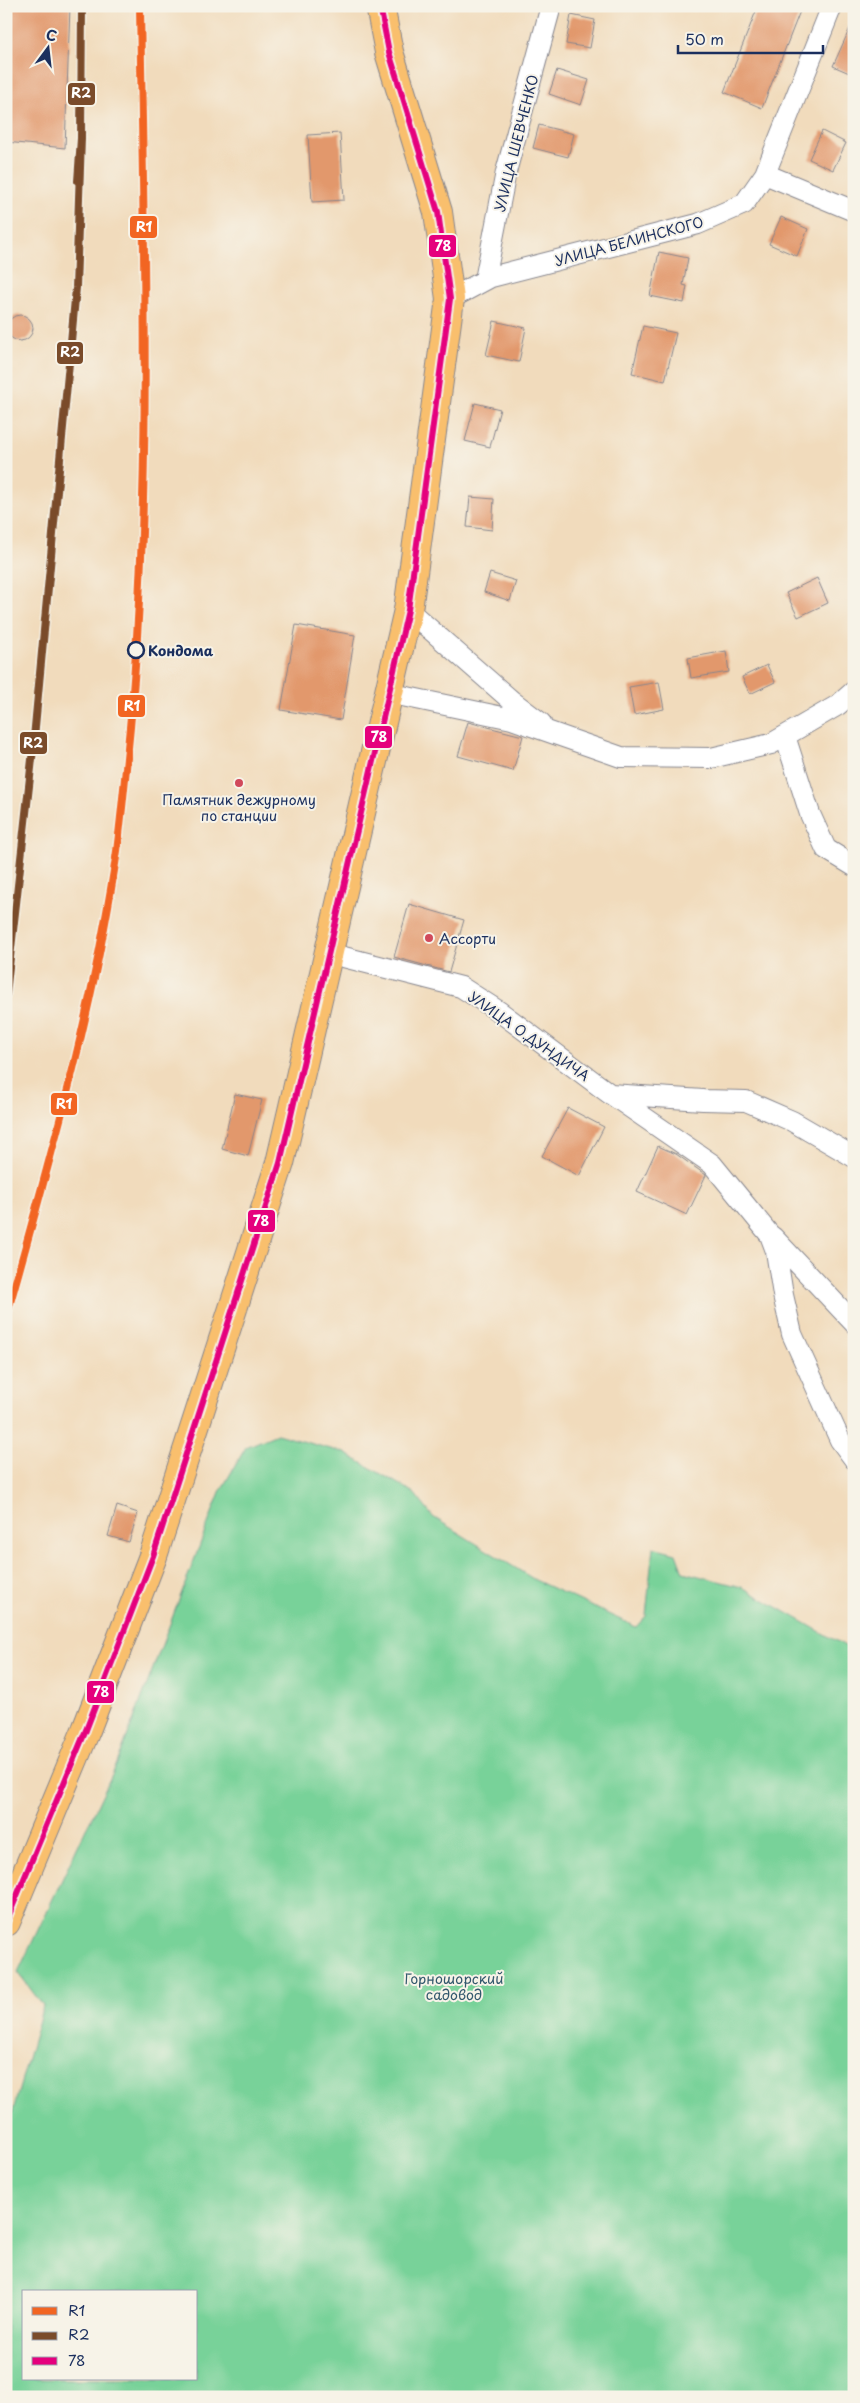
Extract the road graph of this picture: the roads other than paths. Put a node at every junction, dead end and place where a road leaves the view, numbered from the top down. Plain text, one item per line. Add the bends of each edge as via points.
1 (380, 6) edge
2 (551, 6) edge
3 (832, 6) edge
4 (766, 174) junction
5 (854, 211) edge
6 (485, 280) junction
7 (450, 299) junction
8 (408, 610) junction
9 (854, 691) edge
10 (388, 693) junction
11 (785, 736) junction
12 (561, 737) junction
13 (854, 866) edge
14 (328, 953) junction
15 (610, 1094) junction
16 (854, 1157) edge
17 (770, 1235) junction
18 (854, 1323) edge
19 (854, 1459) edge
20 (6, 1922) edge

1 - 7 main road via 389,52 438,212
2 - 6 street, УЛИЦА ШЕВЧЕНКО via 506,172
3 - 4 street, УЛИЦА БЕЛИНСКОГО
4 - 5 street
4 - 6 street, УЛИЦА БЕЛИНСКОГО via 744,204 698,224
6 - 7 street, УЛИЦА БЕЛИНСКОГО
7 - 8 main road
8 - 10 main road
8 - 12 street via 512,702
9 - 11 street via 838,705
10 - 12 street via 512,719
10 - 14 main road
11 - 12 street via 771,744 711,758 621,757
11 - 13 street via 810,814 826,849
14 - 15 street, УЛИЦА О.ДУНДИЧА via 461,988 500,1012
14 - 20 main road via 280,1163 154,1556
15 - 16 street via 746,1101 792,1121
15 - 17 street, УЛИЦА О.ДУНДИЧА via 712,1164
17 - 18 street, УЛИЦА О.ДУНДИЧА
17 - 19 street, УЛИЦА О.ДУНДИЧА via 792,1334 840,1440

